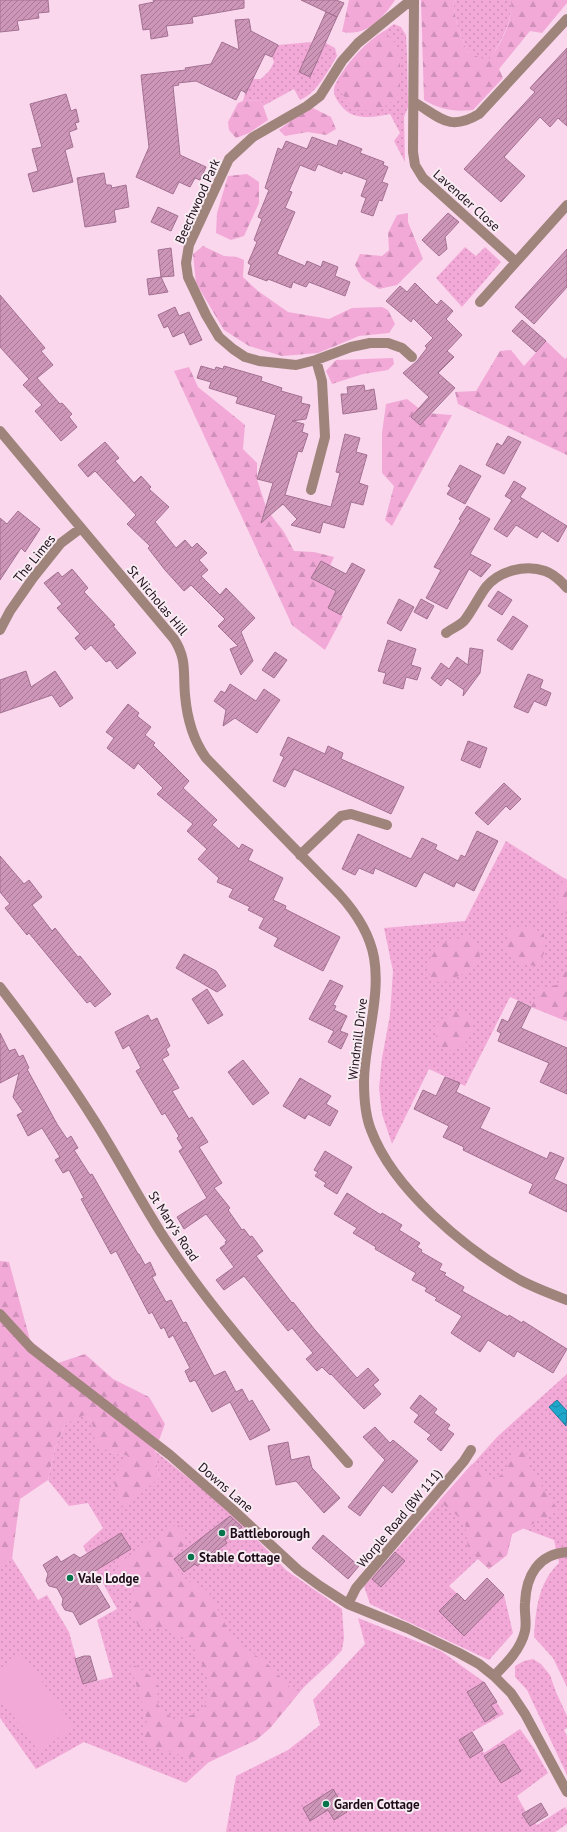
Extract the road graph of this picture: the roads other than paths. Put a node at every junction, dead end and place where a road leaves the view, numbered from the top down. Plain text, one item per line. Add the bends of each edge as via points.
1 (413, 0) edge
2 (567, 19) edge
3 (414, 102) junction
4 (567, 205) edge
5 (516, 262) junction
6 (480, 302) dead end
7 (412, 357) dead end
8 (316, 360) junction
9 (0, 431) edge
10 (311, 490) dead end
11 (81, 528) junction
12 (567, 588) edge
13 (0, 630) edge
14 (446, 633) dead end
15 (387, 825) dead end
16 (300, 855) junction
17 (0, 987) edge
18 (567, 1300) edge
19 (0, 1314) edge
20 (471, 1450) dead end
21 (348, 1463) dead end
22 (567, 1552) edge
23 (348, 1604) junction
24 (494, 1676) junction
25 (567, 1792) edge

1 - 3 street, Lavender Close
1 - 8 street, Beechwood Park via 358,43 320,96 252,137 229,158 189,245 186,263 188,277 219,337 245,357 259,361 296,365
2 - 3 street via 479,114 466,122 453,123 440,118
3 - 5 street, Lavender Close via 413,152 415,165 423,178
4 - 5 street
5 - 6 street
7 - 8 street, Beechwood Park via 402,348 388,343 370,343 351,346
8 - 10 street via 322,381 325,437
9 - 11 street, St Nicholas Hill
11 - 13 street, The Limes via 61,543 33,578
11 - 16 street, St Nicholas Hill via 181,650 188,715 198,748
12 - 14 street via 546,571 521,569 508,572 486,587 463,622
15 - 16 street via 351,814 341,816
16 - 18 street, Windmill Drive via 354,910 365,928 372,947 377,989 364,1081 365,1109 370,1129 380,1150 414,1195 459,1238 520,1280
17 - 21 street, St Mary's Road via 95,1121 165,1240 205,1296 227,1325
19 - 23 street, Downs Lane via 31,1348 170,1455 298,1570
20 - 23 street, Worple Road (BW 111) via 356,1588
22 - 24 street via 559,1552 546,1558 535,1567 528,1580 525,1630 520,1645
23 - 24 street, Downs Lane via 459,1653
24 - 25 street, Downs Lane via 511,1693 525,1714

